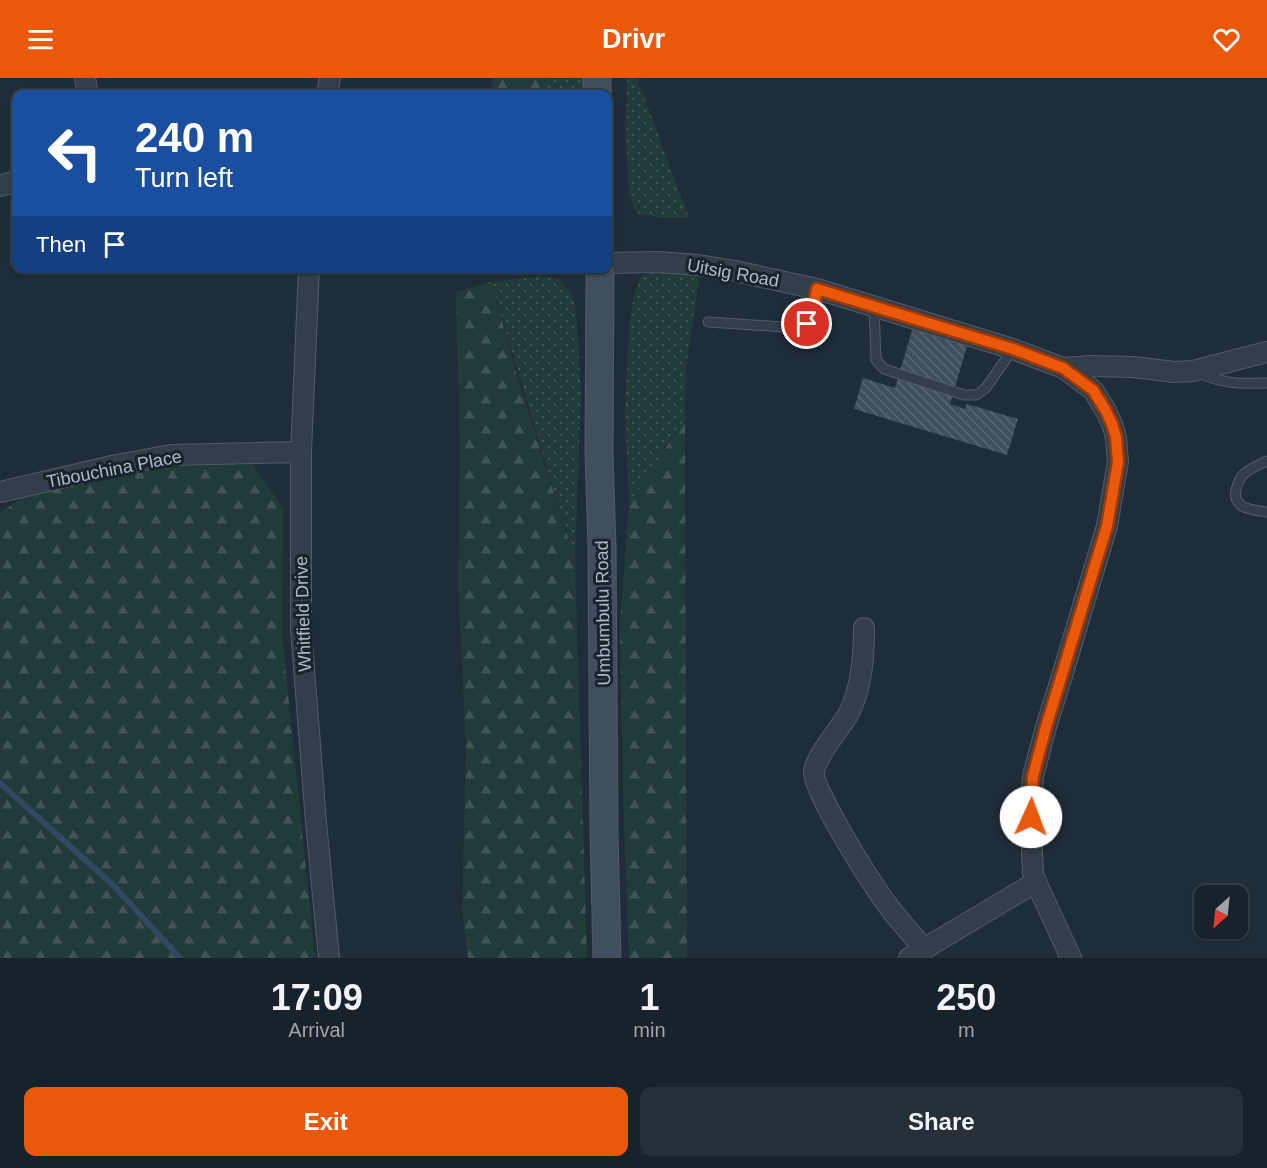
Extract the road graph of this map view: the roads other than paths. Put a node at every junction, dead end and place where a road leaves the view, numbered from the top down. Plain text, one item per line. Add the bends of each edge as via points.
1 (612, 262) edge
2 (309, 273) edge
3 (600, 273) edge
4 (817, 289) junction
5 (874, 307) junction
6 (708, 322) dead end
7 (1013, 349) junction
8 (1267, 352) edge
9 (1063, 368) junction
10 (1193, 371) junction
11 (1267, 383) edge
12 (301, 452) junction
13 (1267, 461) edge
14 (0, 492) edge
15 (1267, 512) edge
16 (864, 628) dead end
17 (1036, 882) junction
18 (917, 954) edge
19 (329, 958) edge
20 (607, 958) edge
21 (1071, 958) edge

1 - 4 street, Uitsig Road via 698,265
2 - 12 street, Whitfield Drive
3 - 20 main road, Umbumbulu Road
4 - 5 street, Uitsig Road
4 - 6 lane via 812,315 807,324 798,328
5 - 7 street, Uitsig Road
5 - 7 lane via 876,360 884,369 964,394 976,395 985,389
7 - 9 street, Uitsig Road
8 - 10 street
9 - 10 street
9 - 17 street, Uitsig Road via 1093,390 1106,411 1116,437 1118,462 1107,526 1033,776 1030,802
10 - 11 lane via 1229,384
12 - 14 street, Tibouchina Place via 171,455
12 - 19 street, Whitfield Drive via 301,629
13 - 15 lane via 1242,475 1235,497 1241,506
16 - 18 street via 862,666 854,701 818,762 814,778 866,873 903,925
17 - 18 street
17 - 21 street, Uitsig Road

